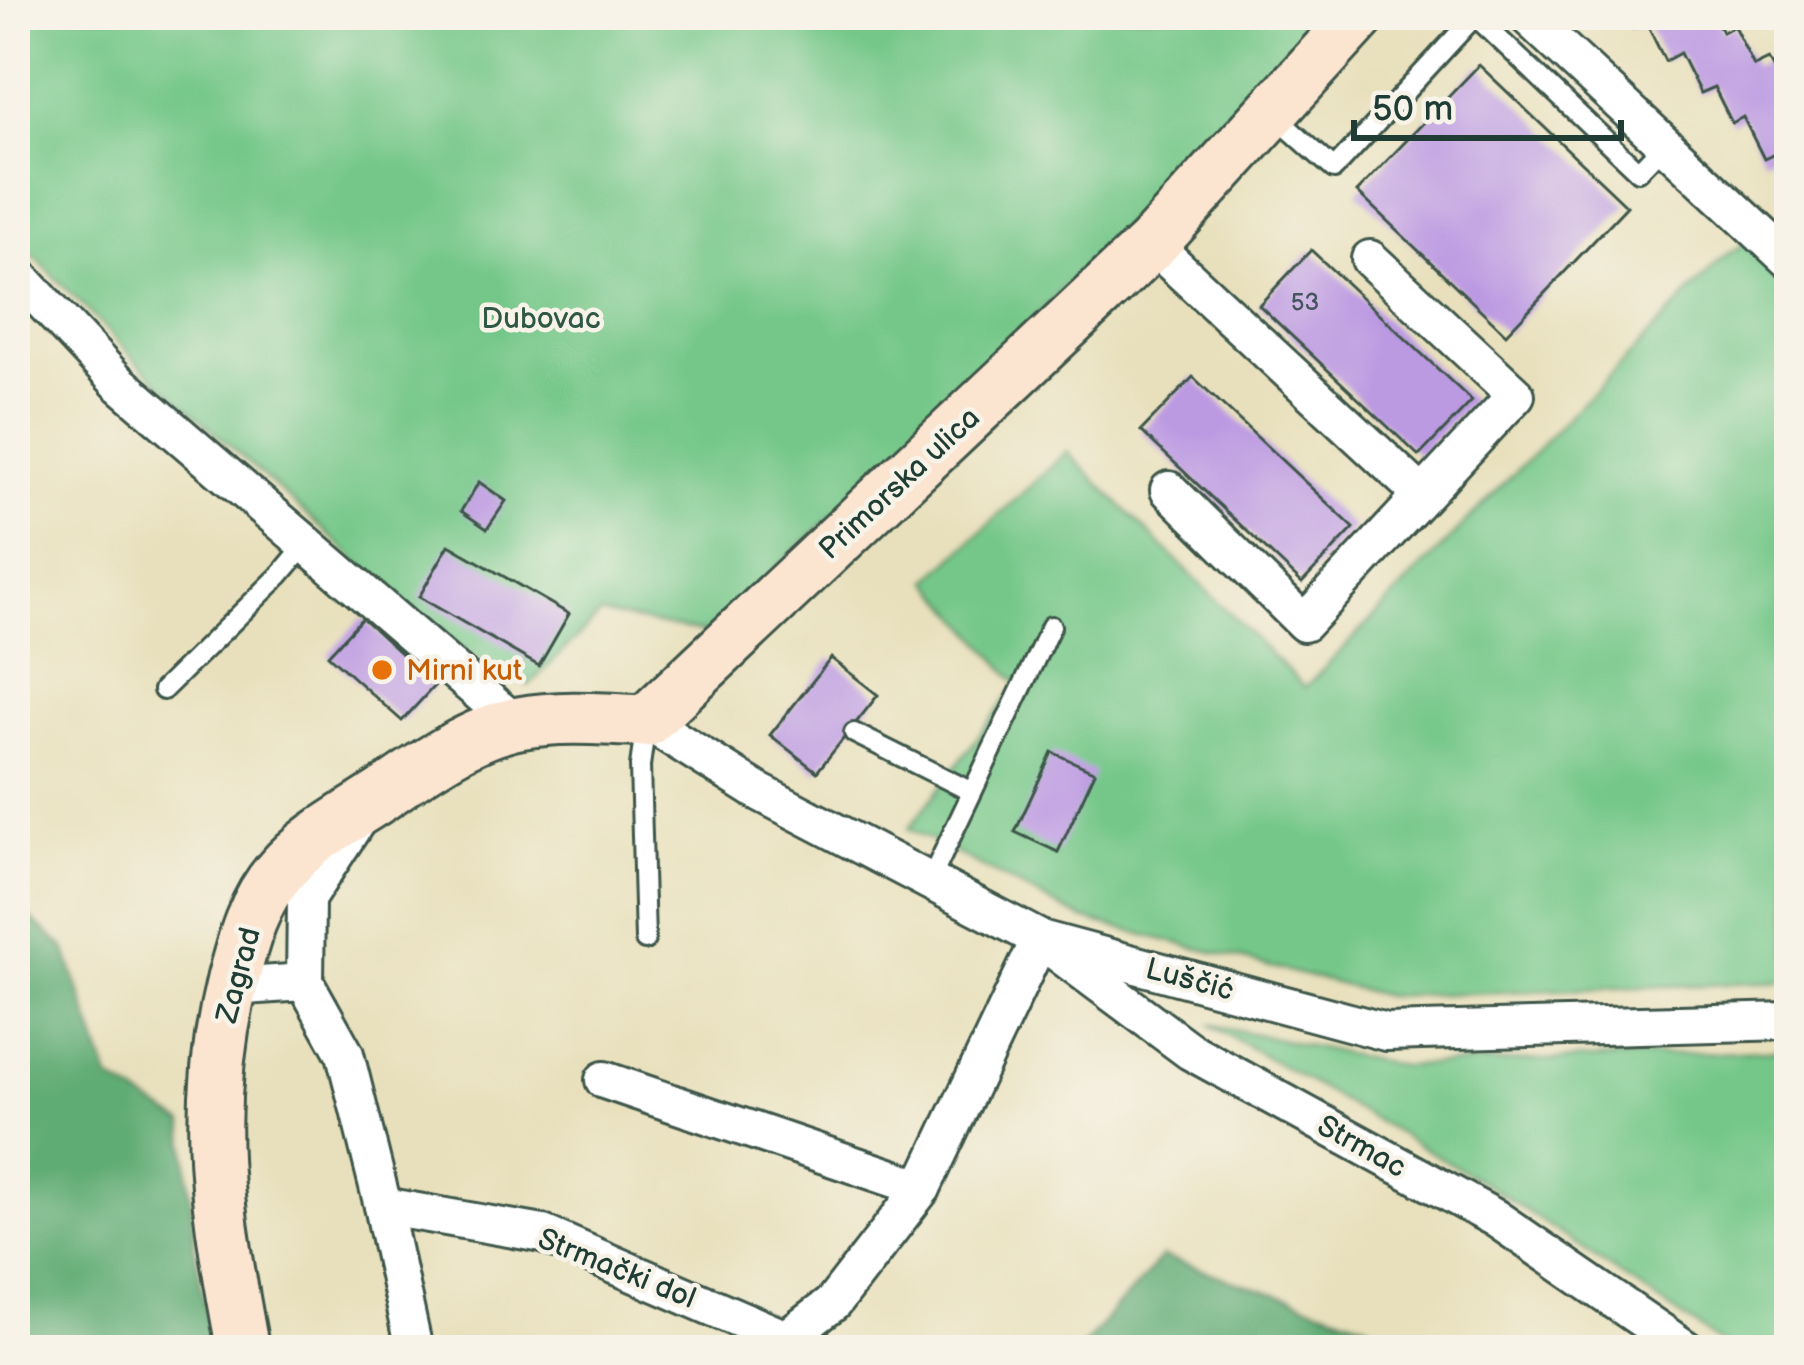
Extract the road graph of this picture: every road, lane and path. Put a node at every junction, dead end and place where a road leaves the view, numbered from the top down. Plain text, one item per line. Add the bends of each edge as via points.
1 (1360, 15) edge
2 (1526, 15) edge
3 (1272, 114) junction
4 (1663, 145) junction
5 (1152, 244) junction
6 (1370, 259) dead end
7 (1789, 260) edge
8 (15, 272) edge
9 (1168, 490) dead end
10 (1422, 495) junction
11 (306, 544) junction
12 (1051, 626) dead end
13 (163, 689) dead end
14 (646, 721) junction
15 (515, 723) junction
16 (854, 734) dead end
17 (972, 792) junction
18 (368, 804) junction
19 (930, 881) junction
20 (1040, 939) junction
21 (645, 940) dead end
22 (305, 982) junction
23 (232, 987) junction
24 (1789, 1022) edge
25 (604, 1080) dead end
26 (922, 1188) junction
27 (383, 1206) junction
28 (243, 1350) edge
29 (414, 1350) edge
30 (1687, 1350) edge

1 - 3 main road, Primorska ulica
2 - 4 street
3 - 4 lane via 1334,169 1475,16 1638,171
3 - 5 main road, Primorska ulica
4 - 7 street
5 - 10 street
5 - 14 main road, Primorska ulica
6 - 10 street via 1516,395
8 - 11 street via 118,382
9 - 10 street via 1304,623
11 - 13 lane
11 - 15 street
12 - 17 lane
14 - 15 main road, Zagrad
14 - 19 street, Luščić via 759,792
14 - 21 lane
15 - 18 main road, Zagrad via 436,757
16 - 17 lane
17 - 19 lane
18 - 22 street via 306,899
18 - 23 main road, Zagrad via 279,872 247,925
19 - 20 street, Luščić
20 - 24 street, Luščić via 1386,1032
20 - 26 street, Strmački dol
20 - 30 street, Strmac via 1190,1051 1495,1218
22 - 23 street
22 - 27 street via 345,1054
23 - 28 main road, Zagrad via 213,1106 213,1173
25 - 26 street
26 - 27 street, Strmački dol via 833,1303 786,1339 543,1234
27 - 29 street

